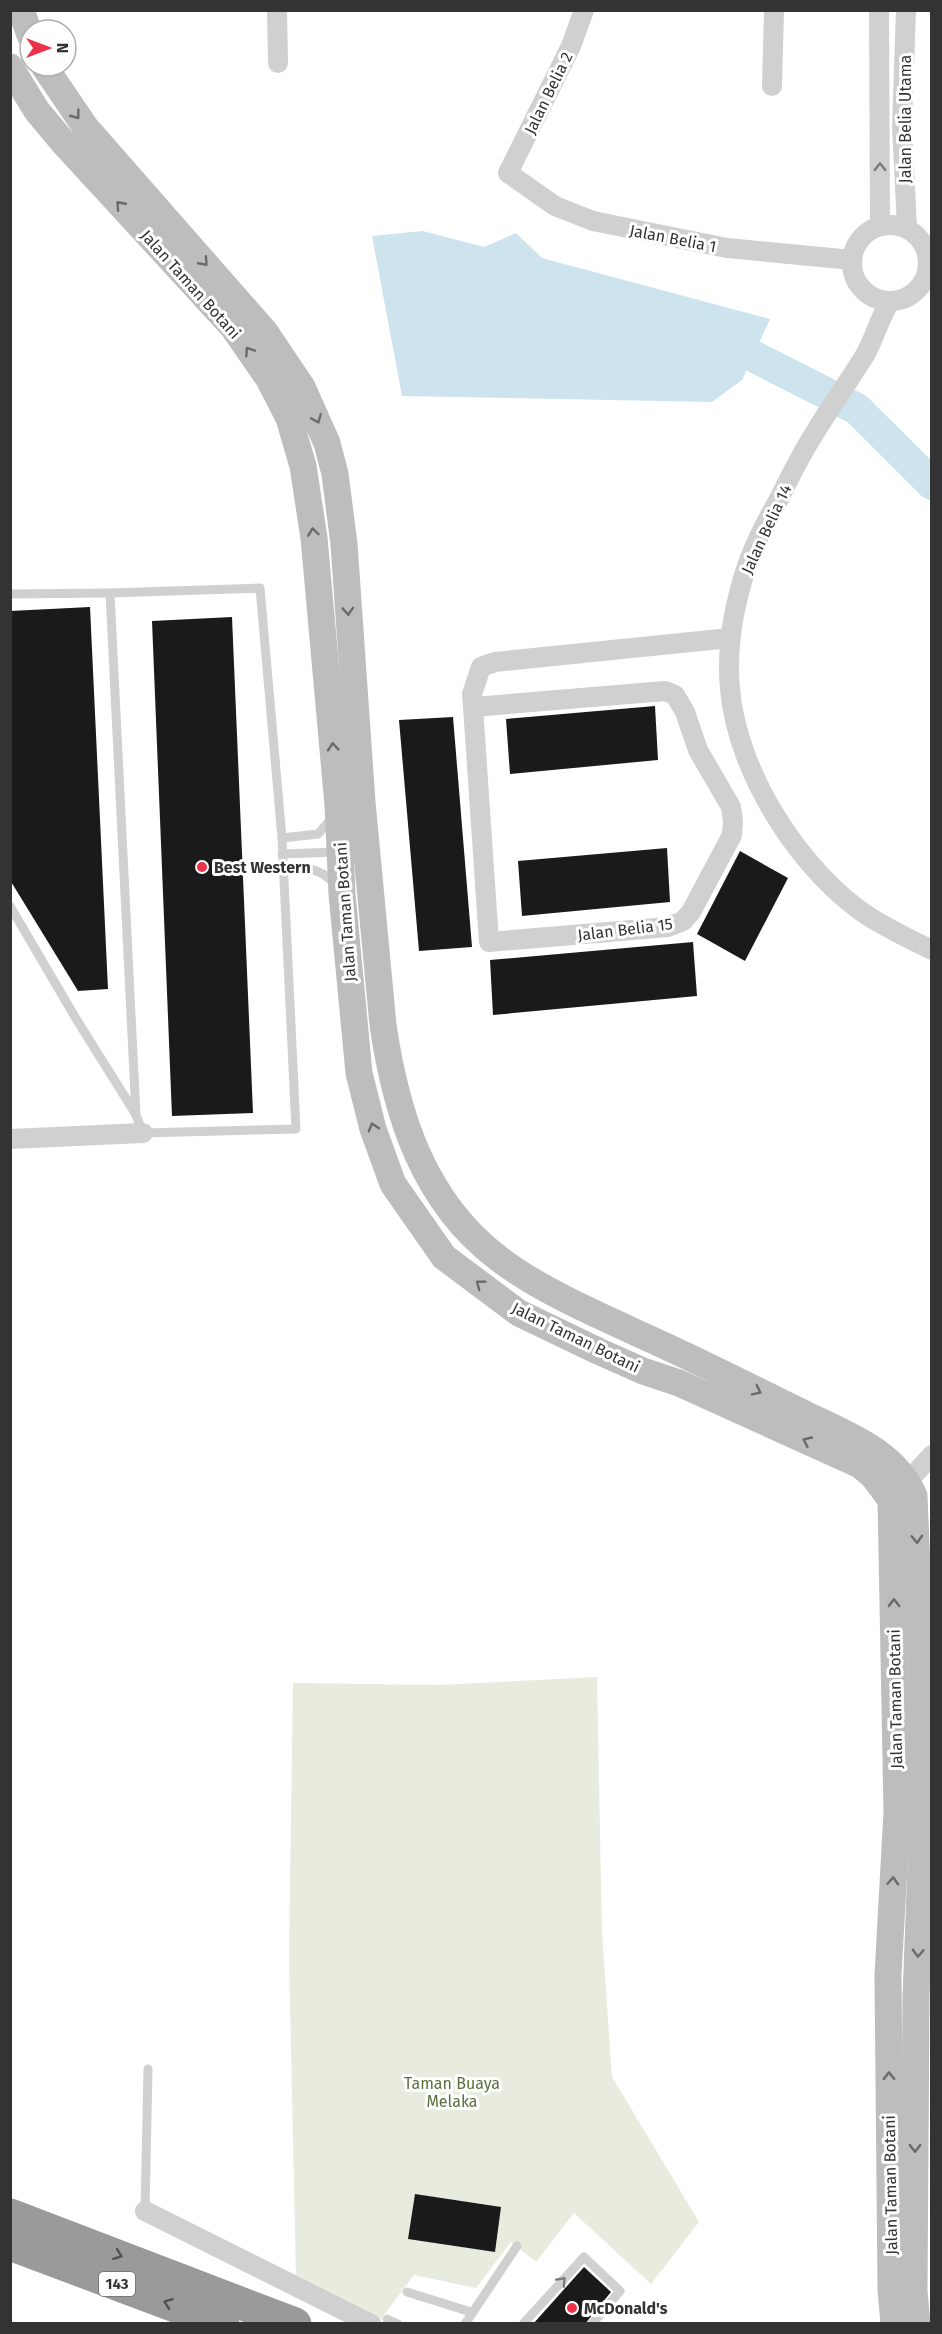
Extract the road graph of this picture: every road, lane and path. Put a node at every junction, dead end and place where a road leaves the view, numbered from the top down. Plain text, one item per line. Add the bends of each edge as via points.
1 (277, 10) edge
2 (584, 10) edge
3 (774, 10) edge
4 (879, 10) edge
5 (906, 10) edge
6 (278, 63) dead end
7 (10, 67) edge
8 (52, 78) edge
9 (771, 86) dead end
10 (508, 173) joint
11 (880, 226) junction
12 (907, 228) junction
13 (852, 260) junction
14 (930, 263) edge
15 (890, 302) junction
16 (110, 593) junction
17 (10, 594) edge
18 (730, 638) junction
19 (473, 707) junction
20 (350, 804) junction
21 (282, 838) junction
22 (340, 852) junction
23 (282, 854) junction
24 (282, 869) junction
25 (342, 894) junction
26 (10, 906) edge
27 (932, 950) edge
28 (136, 1115) junction
29 (143, 1133) junction
30 (10, 1139) edge
31 (932, 1455) edge
32 (899, 1491) junction
33 (913, 1663) edge
34 (148, 2069) dead end
35 (145, 2211) joint
36 (10, 2215) edge
37 (10, 2244) edge
38 (517, 2246) dead end
39 (407, 2292) dead end
40 (471, 2312) junction
41 (379, 2321) edge
42 (223, 2324) edge
43 (295, 2324) edge
44 (398, 2324) edge
45 (465, 2324) edge
46 (523, 2324) edge
47 (592, 2324) edge
48 (894, 2324) edge
49 (917, 2324) edge

1 - 6 street
2 - 10 street, Jalan Belia 2 via 571,46
3 - 9 street
11 -> 4 street, Jalan Belia Utama
5 - 12 street, Jalan Belia Utama via 902,126
20 -> 7 street, Jalan Taman Botani via 303,466 289,418 233,327 63,142 37,111
8 -> 20 street, Jalan Taman Botani via 86,128 265,332 316,415 335,474 340,509
10 - 13 street, Jalan Belia 1 via 555,206 593,221 727,248
11 - 12 street
11 - 13 street via 861,238
12 - 14 street via 923,243
13 - 15 street via 862,289 878,300
14 - 15 street via 921,286 913,294
15 - 18 street, Jalan Belia 14 via 866,353 810,439 750,558
16 - 17 lane
16 - 21 lane via 260,588
16 - 28 lane
18 - 19 street, Jalan Belia 15 via 495,662 481,667 472,694
18 - 27 street, Jalan Belia 14 via 730,689 740,739 748,765 778,819 819,872 844,896 870,917
19 - 19 street, Jalan Belia 15 via 489,942 668,927 683,921 728,843 733,821 731,807 698,750 686,712 675,695 665,691
20 - 21 lane via 318,834
20 - 22 street via 355,831
20 -> 32 street, Jalan Taman Botani via 388,1061 401,1117 424,1169 447,1205 478,1241 522,1275 865,1443 902,1474
21 - 23 lane
22 - 23 lane
22 - 25 street, Jalan Taman Botani
23 - 24 lane
24 - 25 lane via 308,868 321,873
24 - 29 lane via 296,1129
32 -> 25 street, Jalan Taman Botani via 860,1465 519,1313 444,1257 393,1184 372,1129 359,1073
26 - 28 lane
28 - 29 lane
29 - 30 street
31 - 32 street
32 - 33 street, Jalan Taman Botani via 914,1496 916,1520
48 -> 33 street, Jalan Taman Botani via 888,1975 897,1812
33 -> 49 street, Jalan Taman Botani via 923,1810 916,1998
34 - 35 lane
35 - 41 street
36 -> 43 highway, 143
42 -> 37 highway, 143
38 - 40 lane
39 - 40 lane
40 - 45 lane
41 - 44 lane
46 -> 47 lane via 584,2257 620,2291

